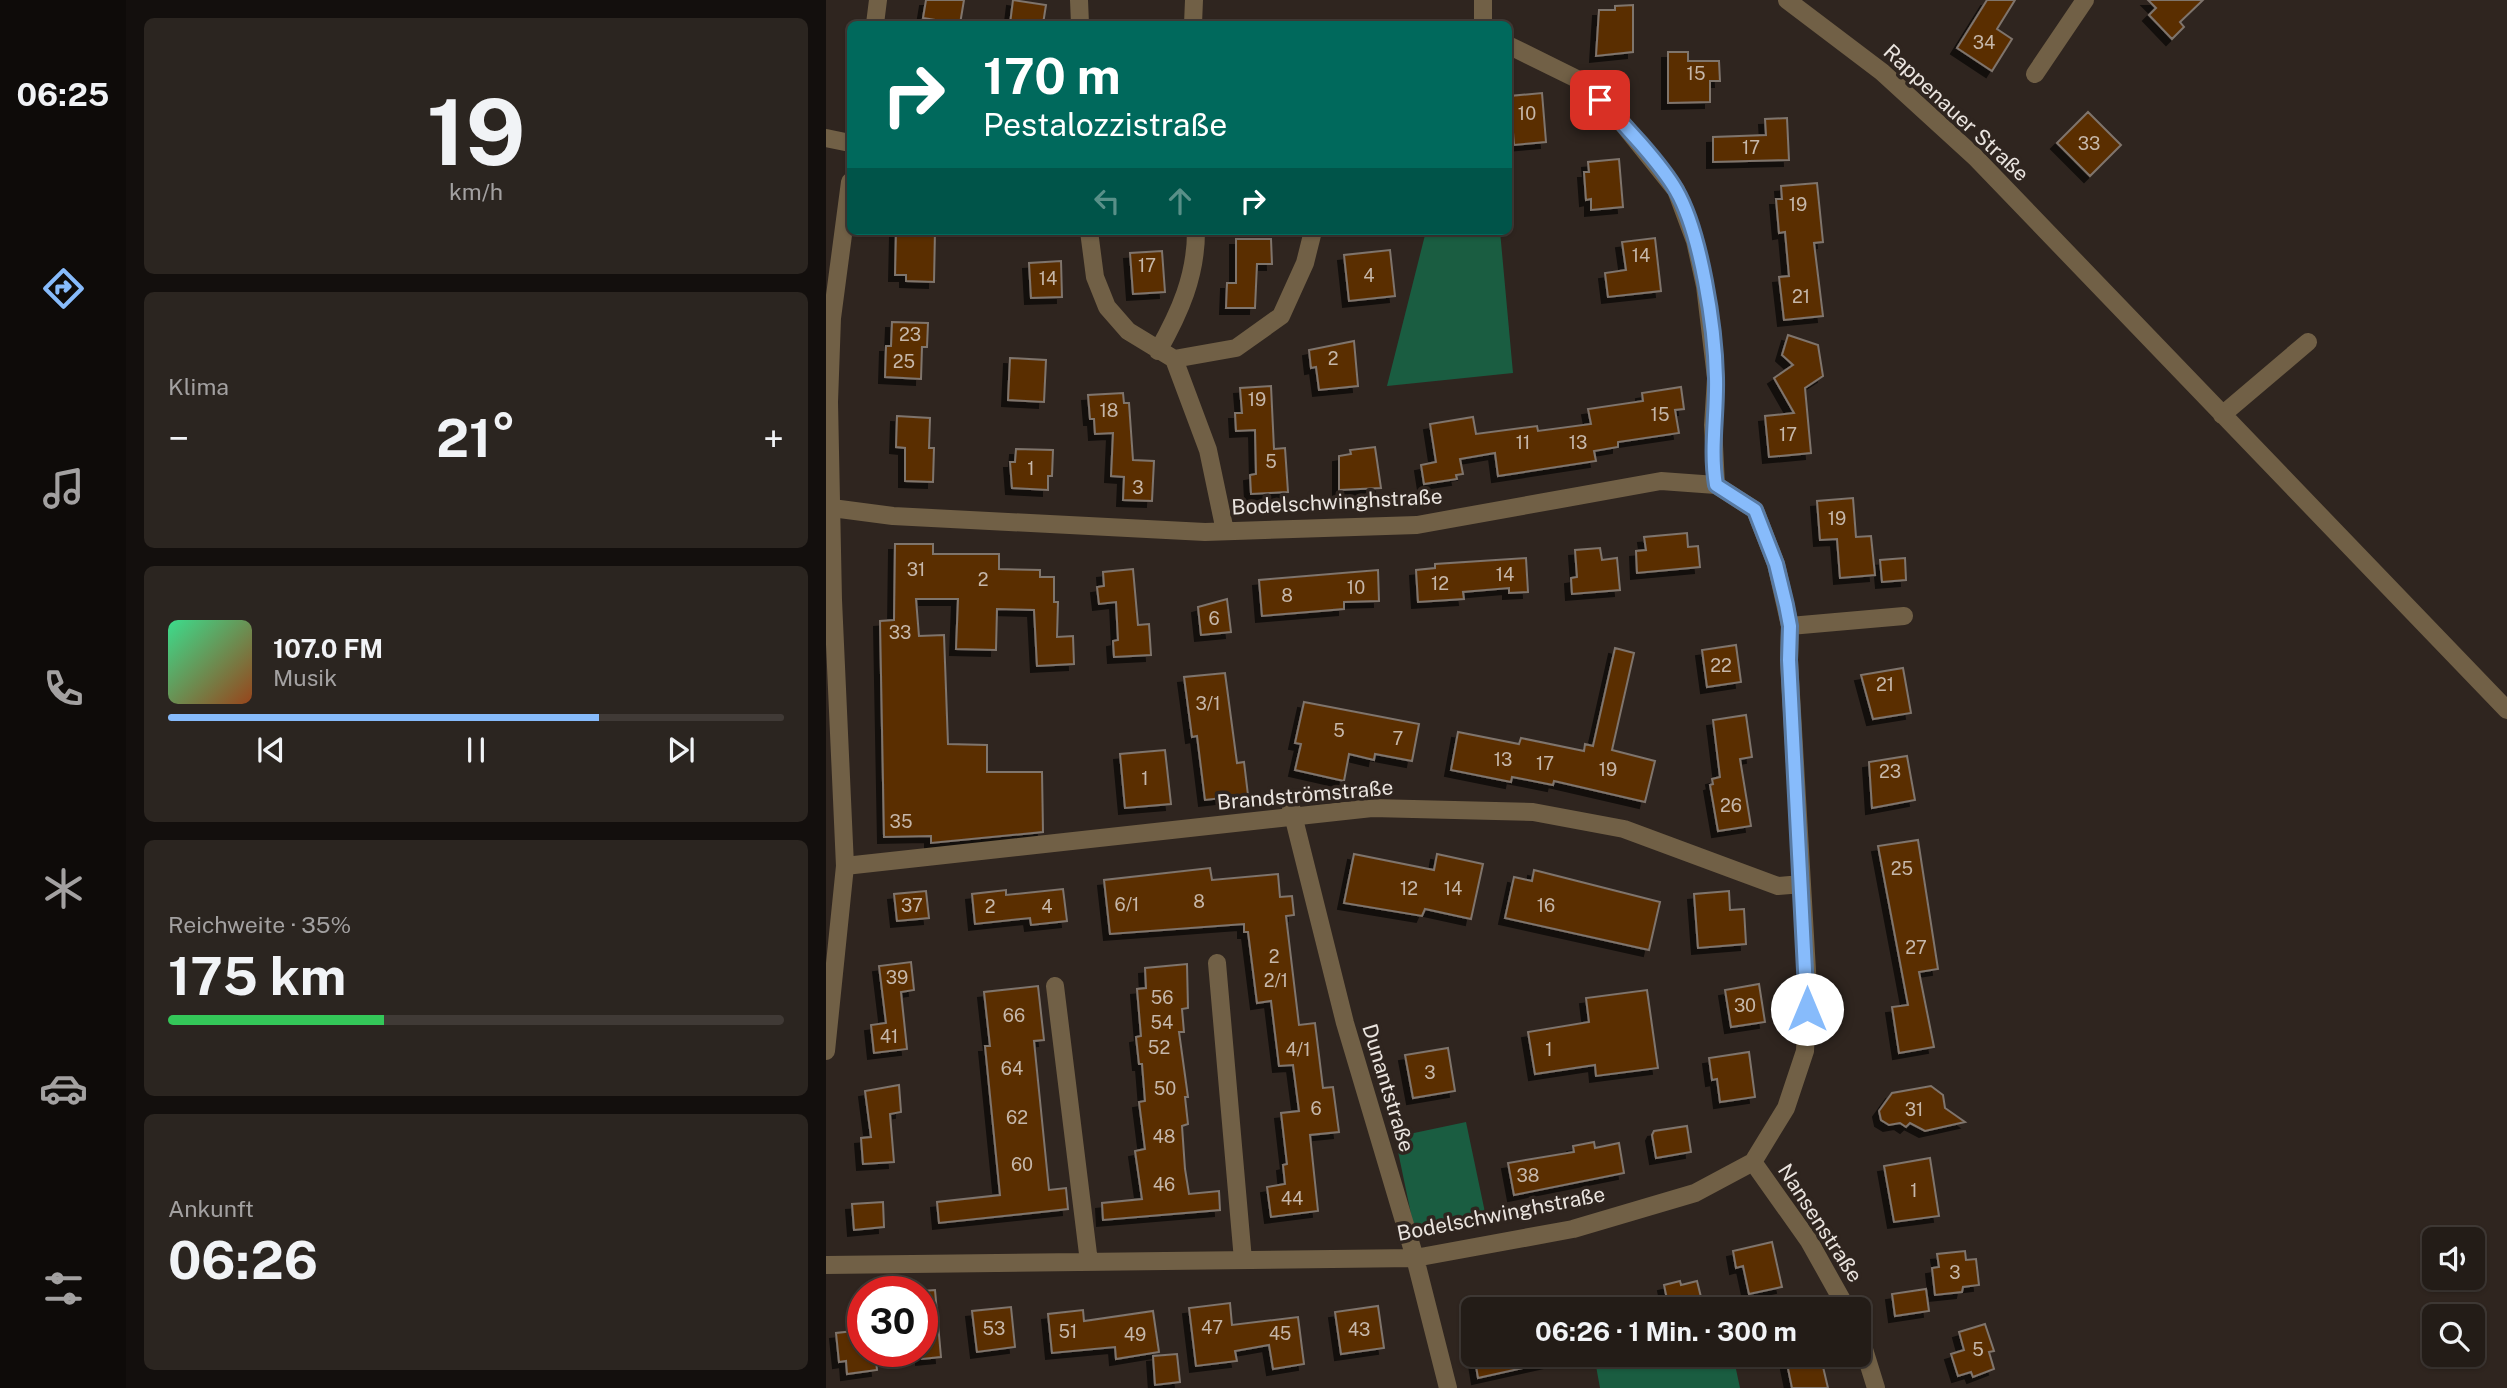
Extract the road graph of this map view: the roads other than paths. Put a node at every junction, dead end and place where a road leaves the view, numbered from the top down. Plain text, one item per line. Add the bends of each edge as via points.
1 (878, 0) edge
2 (1079, 0) edge
3 (1194, 0) edge
4 (1483, 0) edge
5 (1787, 0) edge
6 (2085, 0) edge
7 (875, 21) edge
8 (1080, 21) edge
9 (1194, 21) edge
10 (1483, 21) edge
11 (1512, 47) edge
12 (2035, 74) dead end
13 (826, 138) edge
14 (847, 142) edge
15 (847, 206) edge
16 (1090, 235) edge
17 (1196, 235) edge
18 (1312, 235) edge
19 (2308, 342) dead end
20 (1166, 355) junction
21 (2222, 415) junction
22 (1716, 485) junction
23 (830, 502) edge
24 (1225, 531) junction
25 (1904, 616) dead end
26 (1790, 626) junction
27 (2507, 710) edge
28 (1289, 799) dead end
29 (1292, 819) junction
30 (845, 866) junction
31 (1802, 884) junction
32 (1217, 963) dead end
33 (1055, 986) dead end
34 (827, 1041) edge
35 (1753, 1162) junction
36 (1415, 1258) junction
37 (1243, 1260) junction
38 (1089, 1262) junction
39 (826, 1265) edge
40 (1840, 1297) edge
41 (1869, 1367) edge
42 (1448, 1388) edge
43 (1875, 1388) edge

1 - 7 street
2 - 8 street
3 - 9 street
4 - 10 street
5 - 21 street, Rappenauer Straße via 1882,72 1975,158
6 - 12 street
11 - 22 street via 1581,81 1619,119 1676,190 1705,286 1716,378
13 - 14 street
15 - 23 street via 832,318
16 - 20 street via 1095,277 1107,307 1128,331
17 - 20 street via 1196,262
18 - 20 street via 1281,316 1236,348
19 - 21 street
20 - 24 street via 1208,450
21 - 27 street, Rappenauer Straße
22 - 24 street, Bodelschwinghstraße via 1661,481 1417,525
22 - 26 street, Bodelschwinghstraße via 1755,510 1776,564
23 - 24 street, Bodelschwinghstraße via 893,516
23 - 30 street
25 - 26 street
26 - 31 street, Bodelschwinghstraße
28 - 29 street, Dunantstraße
29 - 30 street, Brandströmstraße
29 - 31 street, Brandströmstraße via 1372,808 1533,812 1624,829 1779,886
29 - 36 street, Dunantstraße via 1345,1023
30 - 34 street
31 - 35 street, Bodelschwinghstraße via 1808,988 1805,1051 1786,1108
32 - 37 street
33 - 38 street
35 - 36 street, Bodelschwinghstraße via 1695,1193 1573,1228
35 - 40 street, Nansenstraße via 1809,1241
36 - 37 street, Bodelschwinghstraße
36 - 42 street, Dunantstraße
37 - 38 street, Bodelschwinghstraße
38 - 39 street, Bodelschwinghstraße
41 - 43 street

